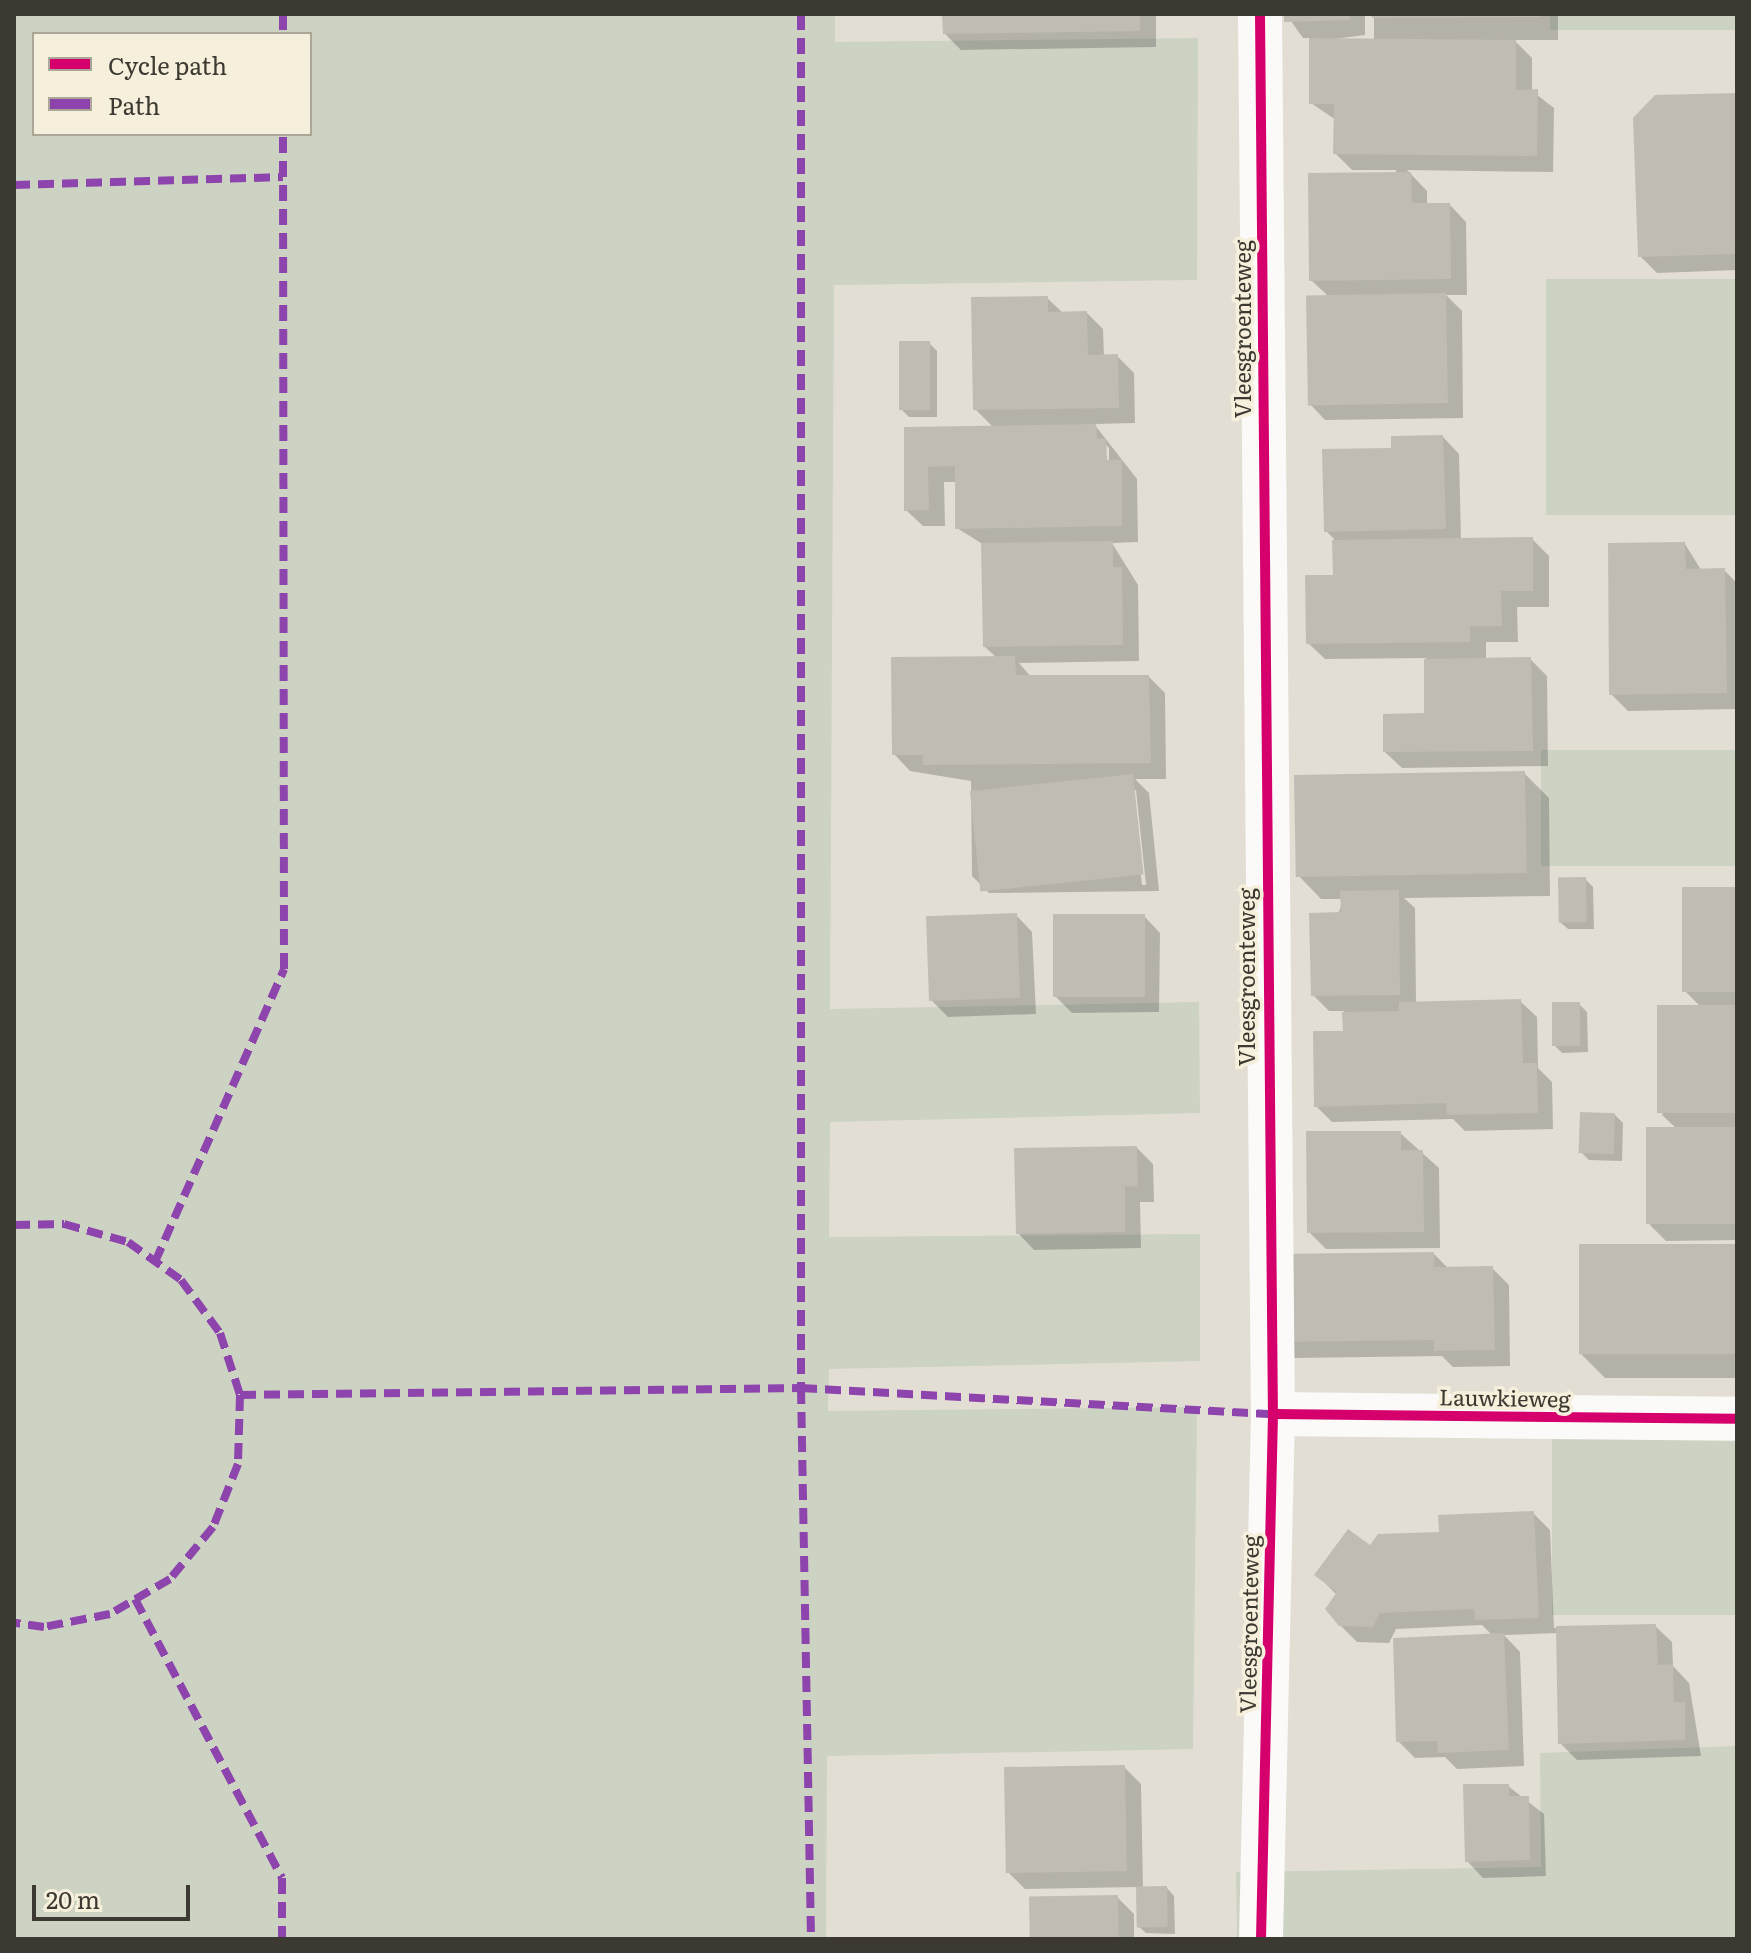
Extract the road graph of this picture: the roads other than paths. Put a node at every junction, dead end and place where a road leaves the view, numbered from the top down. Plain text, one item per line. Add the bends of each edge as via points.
1 (1260, 14) edge
2 (1273, 1414) junction
3 (1737, 1419) edge
4 (1261, 1939) edge

1 - 2 street, Vleesgroenteweg
2 - 3 street, Lauwkieweg
2 - 4 street, Vleesgroenteweg

